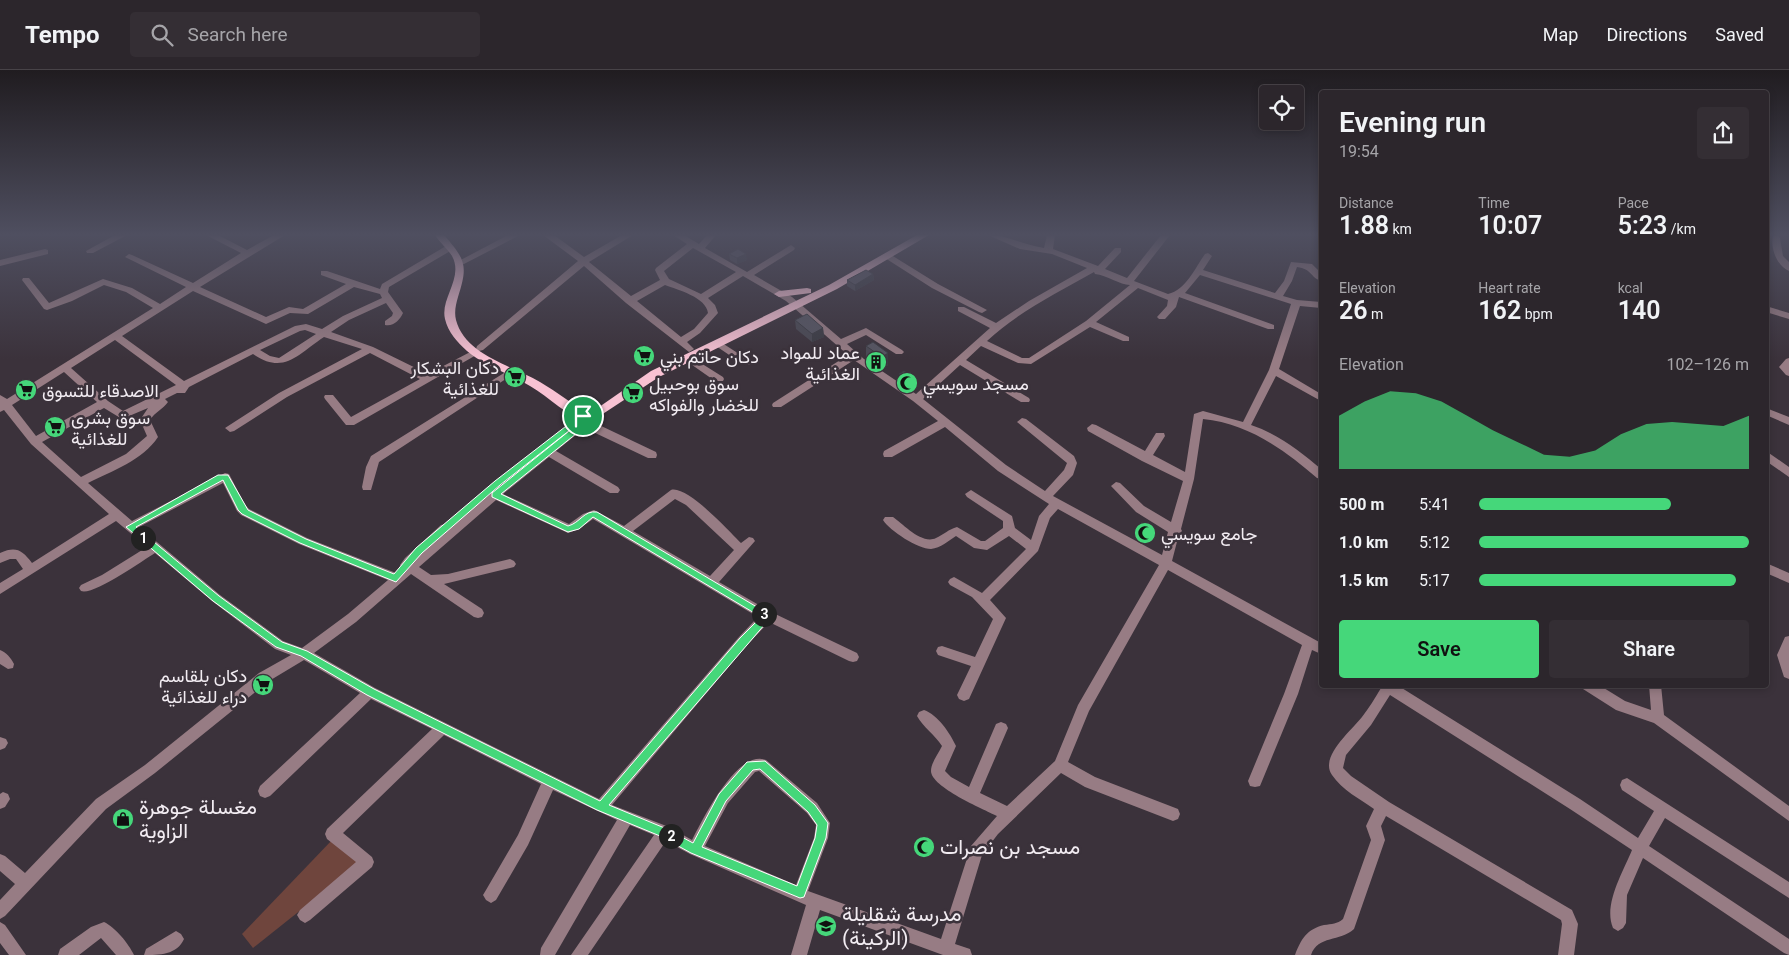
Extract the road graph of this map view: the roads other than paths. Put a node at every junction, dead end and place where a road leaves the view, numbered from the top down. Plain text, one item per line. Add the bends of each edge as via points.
1 (170, 276) edge
2 (211, 276) edge
3 (334, 276) edge
4 (401, 276) edge
5 (466, 276) edge
6 (566, 276) edge
7 (601, 276) edge
8 (662, 276) edge
9 (741, 276) edge
10 (749, 276) edge
11 (840, 276) edge
12 (846, 276) edge
13 (920, 276) edge
14 (1083, 276) edge
15 (1110, 276) edge
16 (1137, 276) edge
17 (1193, 276) edge
18 (1213, 276) edge
19 (1290, 276) edge
20 (26, 280) dead end
21 (665, 281) junction
22 (354, 283) junction
23 (1131, 285) junction
24 (193, 287) junction
25 (779, 294) junction
26 (809, 294) junction
27 (385, 295) junction
28 (1177, 296) junction
29 (1277, 297) junction
30 (702, 298) junction
31 (629, 301) junction
32 (793, 302) junction
33 (1296, 303) junction
34 (1319, 305) edge
35 (160, 308) junction
36 (961, 309) dead end
37 (982, 310) dead end
38 (1769, 310) edge
39 (806, 313) junction
40 (1789, 316) edge
41 (1162, 317) dead end
42 (388, 323) dead end
43 (1089, 323) junction
44 (996, 327) junction
45 (1271, 327) dead end
46 (326, 332) junction
47 (116, 336) junction
48 (1126, 338) dead end
49 (682, 341) junction
50 (979, 341) junction
51 (841, 343) junction
52 (718, 344) junction
53 (253, 350) junction
54 (370, 350) junction
55 (478, 350) junction
56 (899, 352) dead end
57 (689, 354) junction
58 (854, 355) junction
59 (959, 360) junction
60 (1789, 361) edge
61 (747, 363) dead end
62 (66, 369) junction
63 (1274, 370) junction
64 (512, 371) junction
65 (1789, 373) edge
66 (427, 378) junction
67 (719, 379) dead end
68 (184, 386) junction
69 (329, 397) dead end
70 (1319, 397) edge
71 (917, 398) junction
72 (1025, 400) dead end
73 (104, 403) junction
74 (2, 404) edge
75 (777, 405) dead end
76 (1769, 412) edge
77 (590, 415) junction
78 (1789, 421) edge
79 (945, 422) junction
80 (1022, 422) dead end
81 (1246, 425) junction
82 (230, 428) dead end
83 (1092, 428) dead end
84 (1160, 436) dead end
85 (35, 441) junction
86 (1769, 448) edge
87 (548, 451) junction
88 (652, 454) dead end
89 (888, 454) dead end
90 (1769, 457) edge
91 (1146, 458) junction
92 (1789, 464) edge
93 (1319, 473) edge
94 (1789, 473) edge
95 (1189, 479) junction
96 (80, 482) junction
97 (1116, 486) dead end
98 (367, 488) dead end
99 (614, 490) dead end
100 (971, 494) dead end
101 (495, 495) junction
102 (1051, 500) junction
103 (117, 515) junction
104 (889, 520) dead end
105 (130, 527) junction
106 (1009, 530) junction
107 (1176, 530) junction
108 (624, 532) junction
109 (154, 548) junction
110 (1034, 548) junction
111 (0, 558) edge
112 (510, 564) dead end
113 (1165, 564) junction
114 (33, 568) junction
115 (1769, 569) edge
116 (403, 571) junction
117 (1789, 578) edge
118 (431, 580) junction
119 (712, 582) junction
120 (954, 582) dead end
121 (85, 588) dead end
122 (0, 589) edge
123 (983, 600) junction
124 (478, 613) dead end
125 (768, 616) junction
126 (1789, 642) edge
127 (1315, 646) edge
128 (942, 651) dead end
129 (304, 654) junction
130 (852, 656) dead end
131 (980, 664) junction
132 (1789, 673) edge
133 (1387, 688) edge
134 (1391, 688) edge
135 (1593, 688) edge
136 (1655, 688) edge
137 (370, 692) junction
138 (964, 695) dead end
139 (924, 716) dead end
140 (1658, 718) junction
141 (443, 727) junction
142 (1000, 728) dead end
143 (1060, 765) junction
144 (550, 781) junction
145 (1255, 781) dead end
146 (1627, 784) dead end
147 (265, 791) dead end
148 (972, 796) junction
149 (601, 807) junction
150 (1384, 807) junction
151 (1663, 808) junction
152 (1173, 814) dead end
153 (1789, 814) edge
154 (1009, 815) junction
155 (627, 817) junction
156 (664, 832) junction
157 (1640, 848) junction
158 (695, 850) junction
159 (0, 862) edge
160 (24, 882) junction
161 (1789, 891) edge
162 (800, 893) junction
163 (491, 895) dead end
164 (815, 901) junction
165 (0, 911) edge
166 (305, 915) dead end
167 (1618, 923) dead end
168 (0, 930) edge
169 (176, 939) dead end
170 (946, 948) junction
171 (1789, 948) edge
172 (546, 954) edge
173 (18, 955) edge
174 (66, 955) edge
175 (126, 955) edge
176 (152, 955) edge
177 (579, 955) edge
178 (799, 955) edge
179 (964, 955) edge
180 (1303, 955) edge
181 (1566, 955) edge

1 - 24 street
2 - 24 street
3 - 22 street
4 - 27 street via 385,286
5 - 55 main road via 459,300 459,318
6 - 55 street
7 - 31 street
8 - 21 street
9 - 30 street
10 - 25 street
11 - 26 main road
12 - 26 main road
13 - 37 street
14 - 44 street via 1032,303
15 - 23 street
16 - 23 street
17 - 28 street
18 - 29 street
19 - 29 street
20 - 35 street via 47,307 103,282 129,290
21 - 30 street
21 - 31 street
22 - 24 street via 304,312 289,310 266,321
22 - 27 street
23 - 28 street
23 - 43 street
24 - 35 street
25 - 26 main road
25 - 32 street
26 - 32 main road
26 - 39 main road
27 - 42 street via 398,313
27 - 46 street
28 - 41 street
28 - 45 street
29 - 33 street
30 - 49 street via 712,307 713,313 697,331
31 - 49 street
32 - 39 street
32 - 52 main road
32 - 57 main road
33 - 34 street
33 - 63 street
35 - 47 street
36 - 44 street
38 - 40 street
39 - 51 street
43 - 48 street
43 - 50 street via 1028,362
44 - 50 street
46 - 53 street via 303,326
46 - 53 street via 280,361 267,359
46 - 54 street
47 - 62 street
47 - 68 street
49 - 57 street
50 - 59 street
51 - 56 street via 866,331
51 - 58 street
52 - 57 main road
52 - 61 street
53 - 68 street
54 - 66 street
54 - 82 street via 283,395
55 - 64 main road
55 - 66 street
55 - 77 main road
57 - 67 street
57 - 77 main road
58 - 71 street
58 - 75 street
59 - 71 street
59 - 72 street
60 - 65 street via 1784,369
62 - 73 street
62 - 74 street
63 - 70 street
63 - 81 street
64 - 77 main road
64 - 98 street via 375,459
66 - 69 street via 350,422
68 - 73 street via 122,415
68 - 96 street via 145,420 153,437 150,441
71 - 79 street
73 - 85 street
74 - 85 street
76 - 78 street
77 - 87 street
77 - 88 street via 595,428
77 - 116 street via 490,489 419,550
79 - 89 street
79 - 102 street via 1002,468
80 - 102 street via 1072,463
81 - 93 street via 1287,446
81 - 95 street via 1203,415 1198,417
83 - 91 street
84 - 91 street
85 - 96 street
86 - 92 street
87 - 99 street
87 - 101 street
90 - 94 street
91 - 95 street
95 - 107 street
96 - 103 street
97 - 107 street via 1140,509
100 - 106 street via 1008,519
101 - 108 street via 568,529 593,514
101 - 116 street
102 - 110 street
102 - 113 street
103 - 105 street
103 - 114 street
104 - 106 street via 920,542 930,544 957,531 978,545 987,546
105 - 109 street
105 - 116 street via 225,477 245,512 303,541
106 - 110 street
107 - 113 street
108 - 119 street
108 - 119 street via 675,493 745,545
109 - 121 street
109 - 129 street via 255,629 279,645
110 - 123 street
111 - 114 street via 9,554 19,555
112 - 118 street
113 - 127 street
113 - 143 street via 1083,709
114 - 122 street
115 - 117 street
116 - 118 street
116 - 129 street via 352,618
118 - 124 street
119 - 125 street
120 - 123 street
123 - 131 street via 1000,621
125 - 130 street
125 - 149 street
126 - 132 street via 1783,655
127 - 145 street
128 - 131 street
129 - 137 street
129 - 160 street via 264,677 150,769 101,804
131 - 138 street
133 - 150 street via 1363,725 1336,757 1336,770 1346,781
134 - 157 street
135 - 140 street via 1621,706
136 - 140 street
137 - 141 street
137 - 147 street
139 - 148 street via 949,746 938,773 946,782
140 - 153 street
141 - 144 street
141 - 166 street via 332,834 367,862
142 - 148 street
143 - 152 street via 1090,782
143 - 154 street
144 - 149 street
144 - 163 street via 523,840
146 - 151 street
148 - 154 street
149 - 155 street
150 - 180 street via 1373,821 1372,828 1378,840 1349,924 1314,935 1307,942
150 - 181 street via 1567,915 1570,924
151 - 157 street
151 - 161 street
154 - 170 street via 976,851
155 - 156 street
155 - 172 street
156 - 158 street
156 - 177 street
157 - 167 street via 1620,895
157 - 171 street
158 - 162 street
158 - 162 street via 723,798 751,766 761,764 812,808 822,823 821,838
159 - 160 street
160 - 165 street
162 - 164 street
164 - 170 street
164 - 178 street
168 - 173 street
169 - 176 street
170 - 179 street
174 - 175 street via 96,932 104,930

